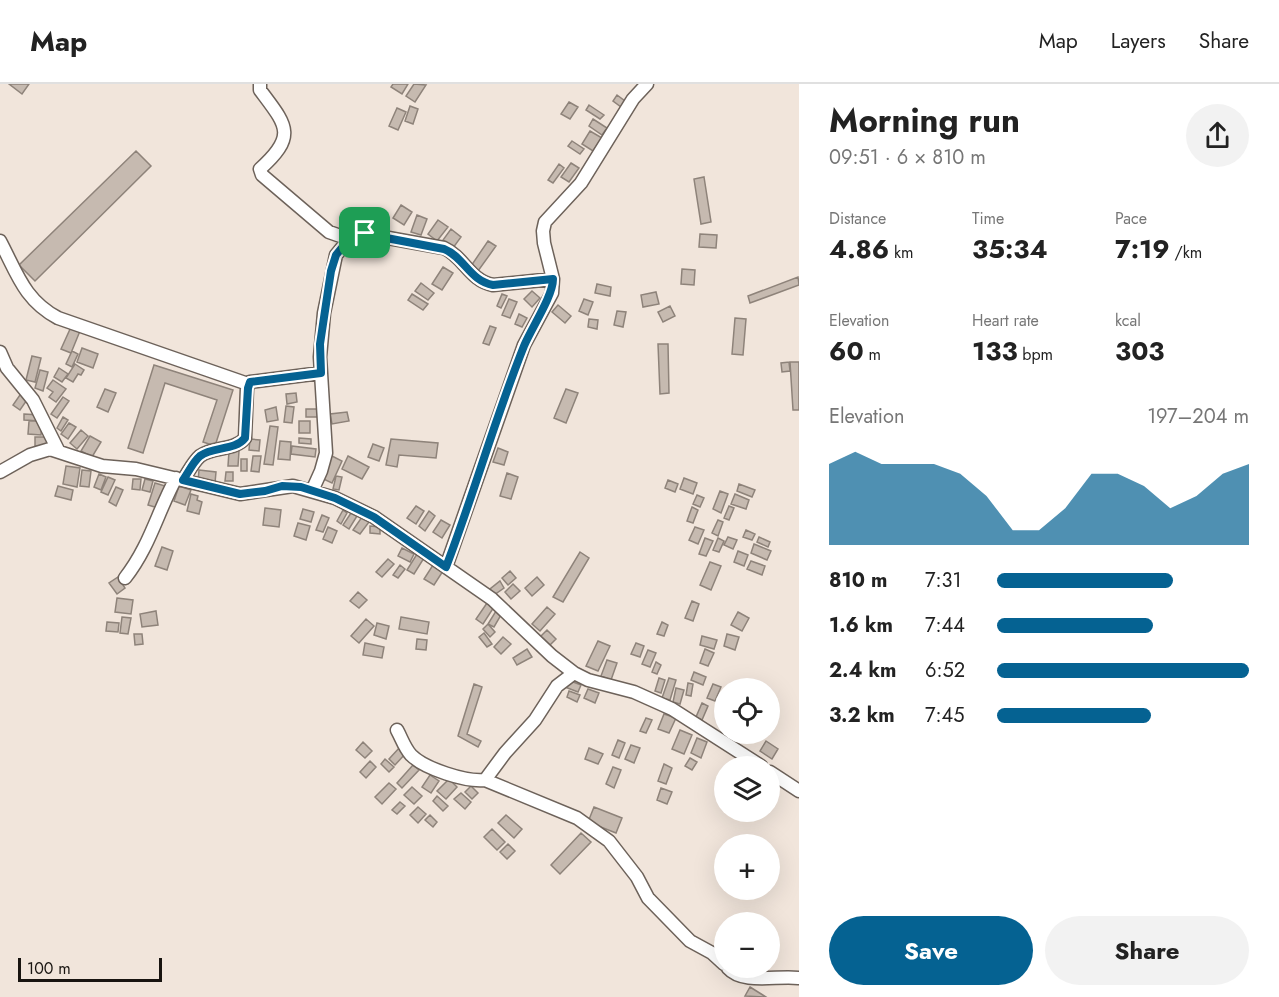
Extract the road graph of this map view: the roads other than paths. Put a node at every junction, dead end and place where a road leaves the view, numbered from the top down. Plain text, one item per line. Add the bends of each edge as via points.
1 (260, 84) edge
2 (647, 84) edge
3 (349, 239) junction
4 (0, 241) edge
5 (553, 279) junction
6 (0, 352) edge
7 (321, 373) junction
8 (248, 384) junction
9 (58, 450) junction
10 (0, 472) edge
11 (179, 479) junction
12 (312, 491) junction
13 (446, 567) junction
14 (125, 578) dead end
15 (574, 673) junction
16 (397, 730) dead end
17 (745, 756) edge
18 (780, 779) edge
19 (485, 780) junction
20 (799, 791) edge
21 (714, 955) edge
22 (780, 978) edge
23 (799, 978) edge

1 - 3 street via 260,90 286,128 286,138 260,169 262,176 329,232
2 - 5 street via 633,99 581,183 544,222 544,243
3 - 5 street via 355,232 444,249 453,252 486,284
3 - 7 street via 336,255 331,271 320,344
4 - 8 street via 31,298 47,312
5 - 13 street via 552,293 524,345
6 - 9 street via 12,375 33,400
7 - 8 street via 253,380
7 - 12 street via 326,453
8 - 11 street via 245,438 239,444 199,457
9 - 10 street via 44,450
9 - 11 street via 102,466
11 - 12 street via 240,494 293,486
11 - 14 street via 141,556
12 - 13 street via 374,517
13 - 15 street via 492,598
15 - 17 street via 672,709
15 - 19 street via 557,686 536,720
16 - 19 street via 405,746 423,764 466,779
18 - 20 street
19 - 21 street via 577,818 609,841 648,898 690,941
22 - 23 street

